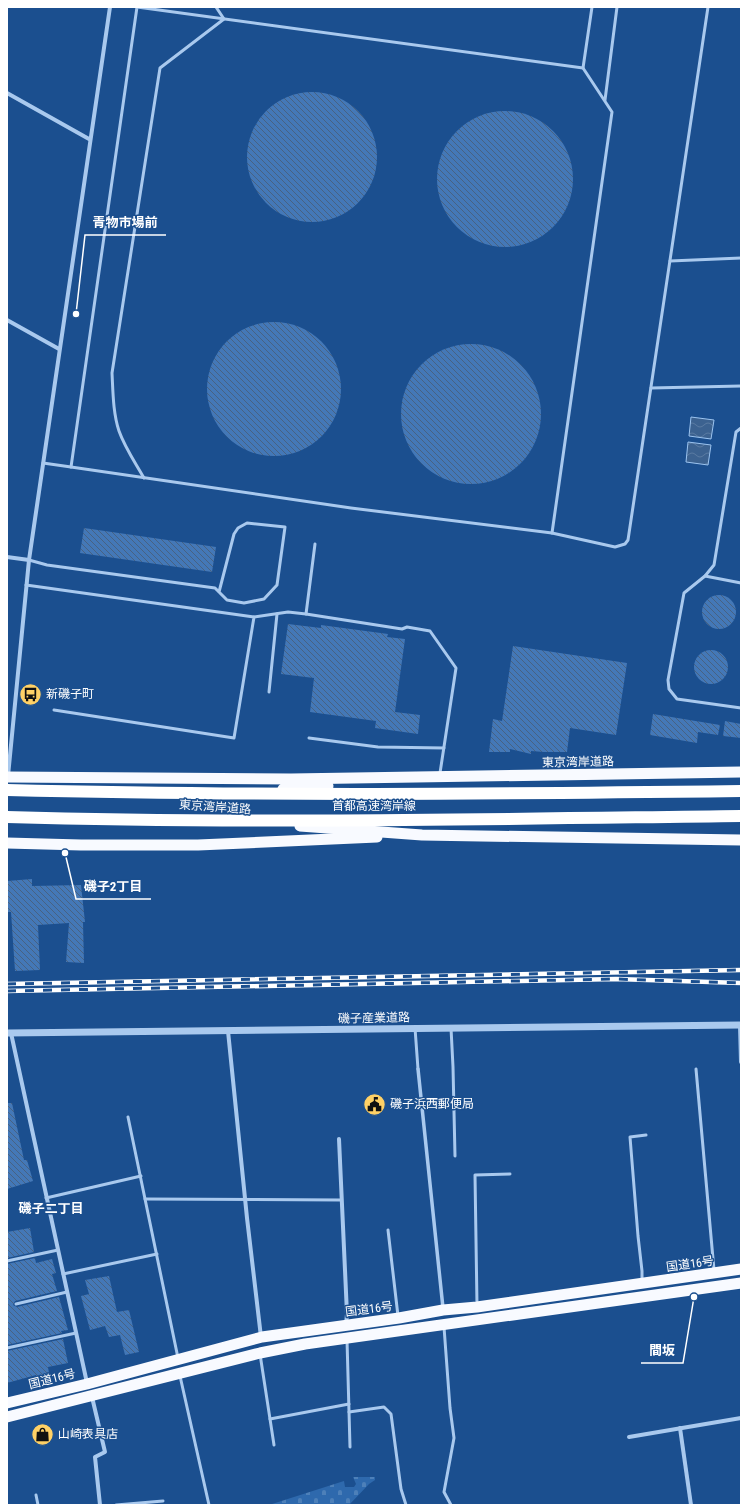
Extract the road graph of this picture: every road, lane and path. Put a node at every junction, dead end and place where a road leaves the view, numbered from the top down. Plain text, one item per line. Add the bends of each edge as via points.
1 (110, 7) edge
2 (137, 7) edge
3 (216, 7) edge
4 (592, 7) edge
5 (617, 7) edge
6 (708, 7) edge
7 (224, 19) junction
8 (583, 68) junction
9 (7, 93) edge
10 (605, 101) junction
11 (90, 139) junction
12 (741, 258) edge
13 (670, 261) junction
14 (7, 320) edge
15 (59, 349) junction
16 (741, 386) edge
17 (651, 388) junction
18 (741, 428) edge
19 (43, 463) junction
20 (71, 467) junction
21 (144, 478) junction
22 (552, 533) junction
23 (315, 544) dead end
24 (7, 557) edge
25 (29, 560) junction
26 (705, 576) junction
27 (741, 583) edge
28 (26, 585) junction
29 (219, 592) junction
30 (277, 614) junction
31 (306, 614) junction
32 (254, 617) junction
33 (269, 692) dead end
34 (741, 708) edge
35 (54, 710) dead end
36 (309, 738) dead end
37 (444, 748) junction
38 (741, 772) edge
39 (8, 777) edge
40 (416, 777) junction
41 (440, 777) junction
42 (7, 790) edge
43 (741, 791) edge
44 (7, 795) edge
45 (7, 813) edge
46 (741, 816) edge
47 (7, 817) edge
48 (422, 835) junction
49 (741, 840) edge
50 (7, 842) edge
51 (740, 1025) edge
52 (415, 1028) junction
53 (451, 1028) junction
54 (228, 1031) junction
55 (9, 1033) edge
56 (741, 1062) edge
57 (418, 1069) joint
58 (696, 1069) dead end
59 (128, 1117) dead end
60 (646, 1135) dead end
61 (339, 1139) dead end
62 (455, 1156) dead end
63 (510, 1174) dead end
64 (140, 1176) junction
65 (46, 1198) junction
66 (145, 1199) junction
67 (246, 1200) junction
68 (341, 1200) junction
69 (388, 1230) dead end
70 (58, 1250) junction
71 (156, 1254) junction
72 (7, 1261) edge
73 (741, 1269) edge
74 (63, 1274) junction
75 (714, 1274) junction
76 (741, 1283) edge
77 (642, 1284) junction
78 (67, 1292) junction
79 (16, 1304) dead end
80 (477, 1307) junction
81 (443, 1310) junction
82 (399, 1318) junction
83 (443, 1324) junction
84 (346, 1325) junction
85 (76, 1333) junction
86 (262, 1337) junction
87 (347, 1338) junction
88 (7, 1348) edge
89 (260, 1353) junction
90 (178, 1359) junction
91 (180, 1374) junction
92 (87, 1384) junction
93 (92, 1395) junction
94 (7, 1403) edge
95 (349, 1404) junction
96 (349, 1412) junction
97 (7, 1417) edge
98 (741, 1418) edge
99 (270, 1419) junction
100 (680, 1428) junction
101 (629, 1437) dead end
102 (274, 1445) dead end
103 (350, 1447) dead end
104 (36, 1495) dead end
105 (163, 1500) dead end
106 (38, 1505) edge
107 (100, 1505) edge
108 (116, 1505) edge
109 (208, 1505) edge
110 (406, 1505) edge
111 (451, 1505) edge
112 (691, 1505) edge

1 - 11 street
2 - 7 lane
2 - 20 lane
3 - 7 lane
4 - 8 lane
5 - 10 lane
6 - 13 lane
7 - 8 lane
7 - 21 lane via 160,68 112,373 113,402 119,430
8 - 10 lane
9 - 11 street
10 - 22 lane via 612,112
11 - 15 street
12 - 13 lane
13 - 17 lane
14 - 15 street
15 - 19 street
16 - 17 lane
17 - 22 lane via 628,540 625,544 614,547
18 - 26 lane via 736,432 714,565
19 - 20 lane
19 - 25 street
20 - 21 lane
21 - 22 lane via 351,508
23 - 31 lane
24 - 25 street
25 - 28 street
25 - 29 lane via 47,565 215,588
26 - 27 lane
26 - 34 lane via 684,593 668,680 669,689 677,699
28 - 32 lane
28 - 39 street
29 - 29 lane via 234,534 238,528 247,523 286,527 277,585 264,599 244,603 228,600
30 - 31 lane
30 - 32 lane
30 - 33 lane
31 - 37 lane via 430,631 456,668
32 - 35 lane via 234,738
36 - 37 lane via 378,747
37 - 41 lane
38 - 41 highway, 東京湾岸道路
39 - 40 highway, 東京湾岸道路 via 290,780
40 - 41 highway, 東京湾岸道路
40 - 44 highway, 東京湾岸道路 via 164,797
42 - 43 highway, 首都高速湾岸線 via 384,794
45 - 48 highway, 東京湾岸道路 via 173,817
46 - 47 highway, 首都高速湾岸線 via 133,821
48 - 49 highway, 東京湾岸道路
48 - 50 highway, 東京湾岸道路 via 198,846
51 - 53 street, 磯子産業道路
51 - 56 street
52 - 53 street, 磯子産業道路
52 - 54 street, 磯子産業道路
52 - 57 lane
53 - 62 lane
54 - 55 street, 磯子産業道路
54 - 67 street
55 - 65 street
57 - 81 street
58 - 75 lane
59 - 64 lane
60 - 77 lane via 630,1137
61 - 68 street
63 - 80 lane via 476,1175
64 - 65 lane
64 - 66 lane
65 - 70 street
66 - 67 lane
66 - 71 lane
67 - 68 lane
67 - 86 street
68 - 84 street
69 - 82 lane
70 - 72 lane
70 - 74 street
71 - 74 lane
71 - 90 lane
73 - 75 highway, 国道16号
74 - 78 street
75 - 77 highway, 国道16号
76 - 83 highway
77 - 80 highway, 国道16号
78 - 79 lane
78 - 85 street
80 - 81 highway, 国道16号
81 - 82 highway, 国道16号
81 - 83 lane
82 - 84 highway, 国道16号
83 - 87 highway
83 - 111 lane via 454,1438 444,1492
84 - 86 highway, 国道16号
85 - 88 lane
85 - 92 street
86 - 90 highway, 国道16号
87 - 89 highway
87 - 95 lane
89 - 91 highway
89 - 99 lane
90 - 92 highway, 国道16号
91 - 93 highway
91 - 109 lane
92 - 94 highway, 国道16号
93 - 97 highway
93 - 107 street via 105,1452 95,1457
95 - 96 lane
95 - 99 lane
96 - 103 lane
96 - 110 lane via 384,1407 391,1414 401,1489
98 - 100 street
99 - 102 lane
100 - 101 street
100 - 112 street
104 - 106 lane
105 - 108 lane

